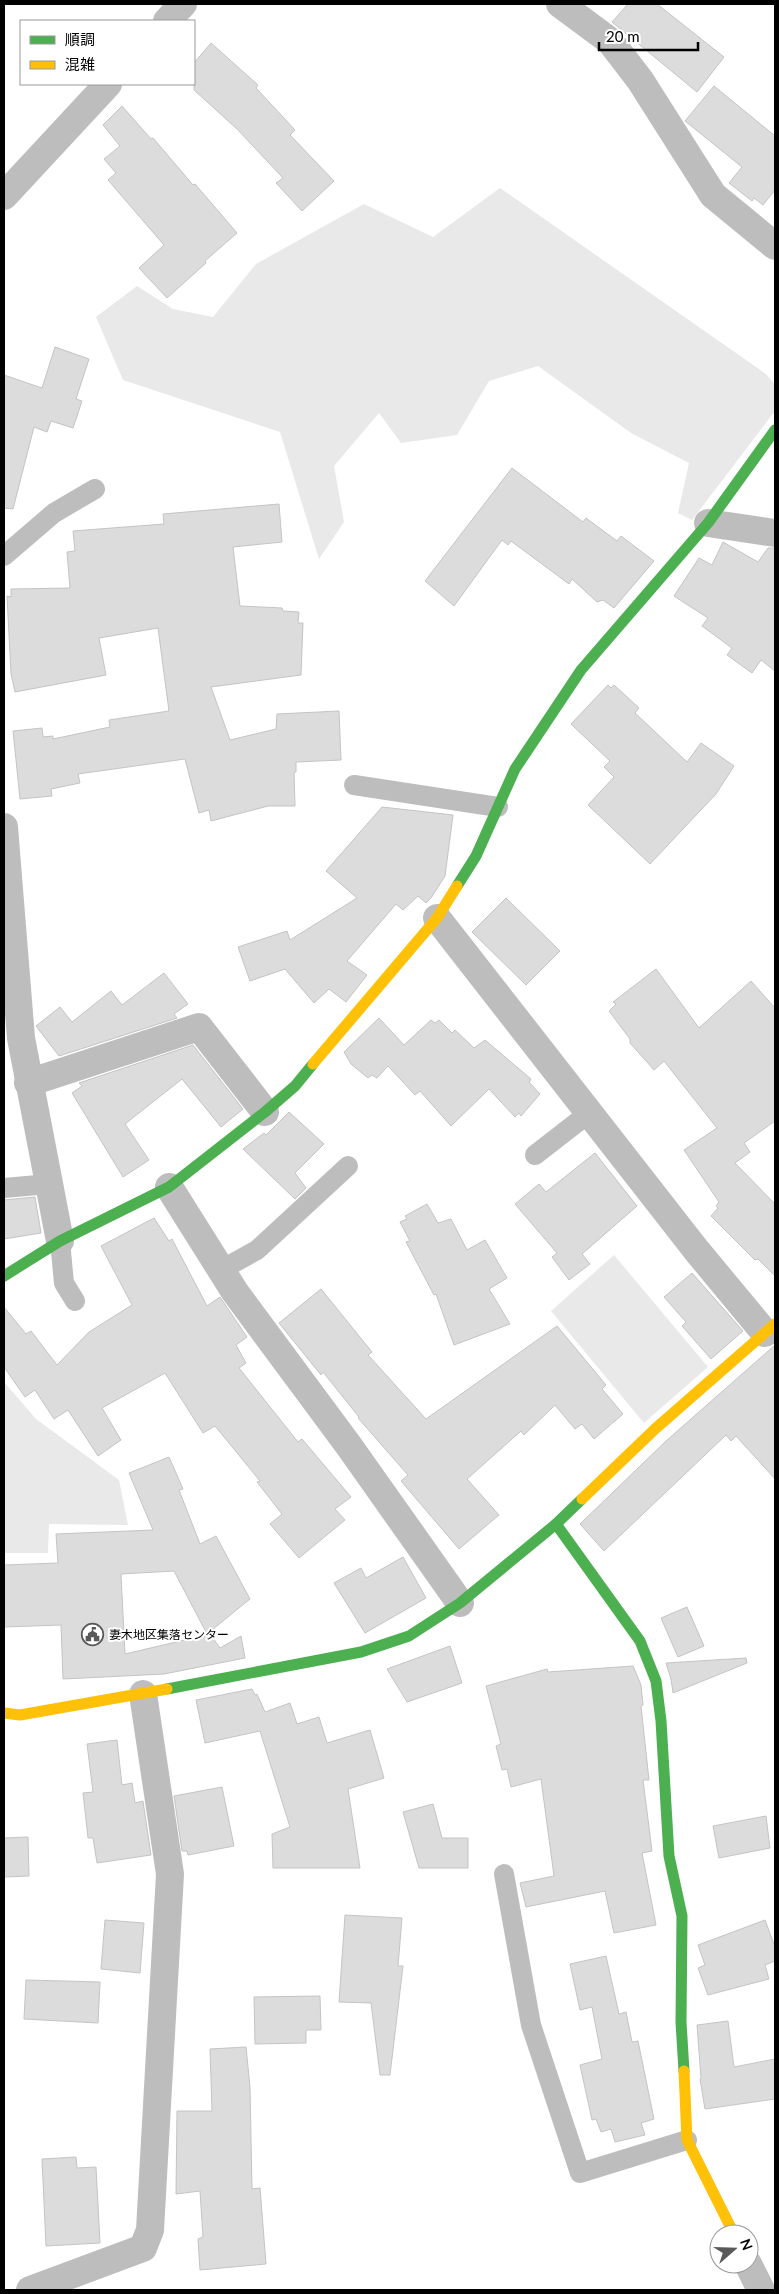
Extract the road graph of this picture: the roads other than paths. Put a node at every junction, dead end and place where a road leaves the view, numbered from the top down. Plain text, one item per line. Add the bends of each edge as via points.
1 (183, 4) edge
2 (560, 4) edge
3 (168, 20) edge
4 (107, 85) edge
5 (4, 196) edge
6 (775, 246) edge
7 (775, 430) edge
8 (95, 490) dead end
9 (708, 522) junction
10 (775, 533) edge
11 (4, 556) edge
12 (354, 785) dead end
13 (498, 807) junction
14 (4, 827) edge
15 (437, 918) junction
16 (28, 1083) junction
17 (266, 1112) junction
18 (589, 1113) junction
19 (535, 1156) dead end
20 (348, 1166) dead end
21 (49, 1184) junction
22 (170, 1187) junction
23 (4, 1188) edge
24 (60, 1241) junction
25 (221, 1270) junction
26 (4, 1276) edge
27 (75, 1301) dead end
28 (770, 1329) edge
29 (556, 1524) junction
30 (460, 1603) junction
31 (143, 1694) junction
32 (4, 1713) edge
33 (504, 1874) dead end
34 (687, 2140) junction
35 (729, 2224) edge
36 (753, 2274) edge
37 (30, 2290) edge
38 (761, 2290) edge

1 - 3 street
2 - 6 street via 610,41 640,80 713,195
4 - 5 street
7 - 9 street
8 - 11 lane via 54,513
9 - 10 street
9 - 13 street via 581,670 515,769
12 - 13 lane
13 - 15 street via 476,856
14 - 16 street via 21,1038
15 - 17 street via 295,1086
15 - 18 street
16 - 17 street via 199,1027
16 - 21 street
17 - 22 street
18 - 19 lane
18 - 28 street
20 - 25 lane via 257,1250
21 - 23 lane
21 - 24 street
22 - 24 street
22 - 25 street
24 - 26 street
24 - 27 lane via 64,1283
25 - 30 street
28 - 29 street via 655,1429
29 - 30 street
29 - 34 street via 640,1640 656,1680 669,1856 682,1916 681,2022
30 - 31 street via 409,1636 361,1652
31 - 32 street via 20,1715
31 - 37 street via 170,1874 150,2230 143,2248
33 - 34 lane via 530,2025 580,2173
34 - 35 street
36 - 38 street

